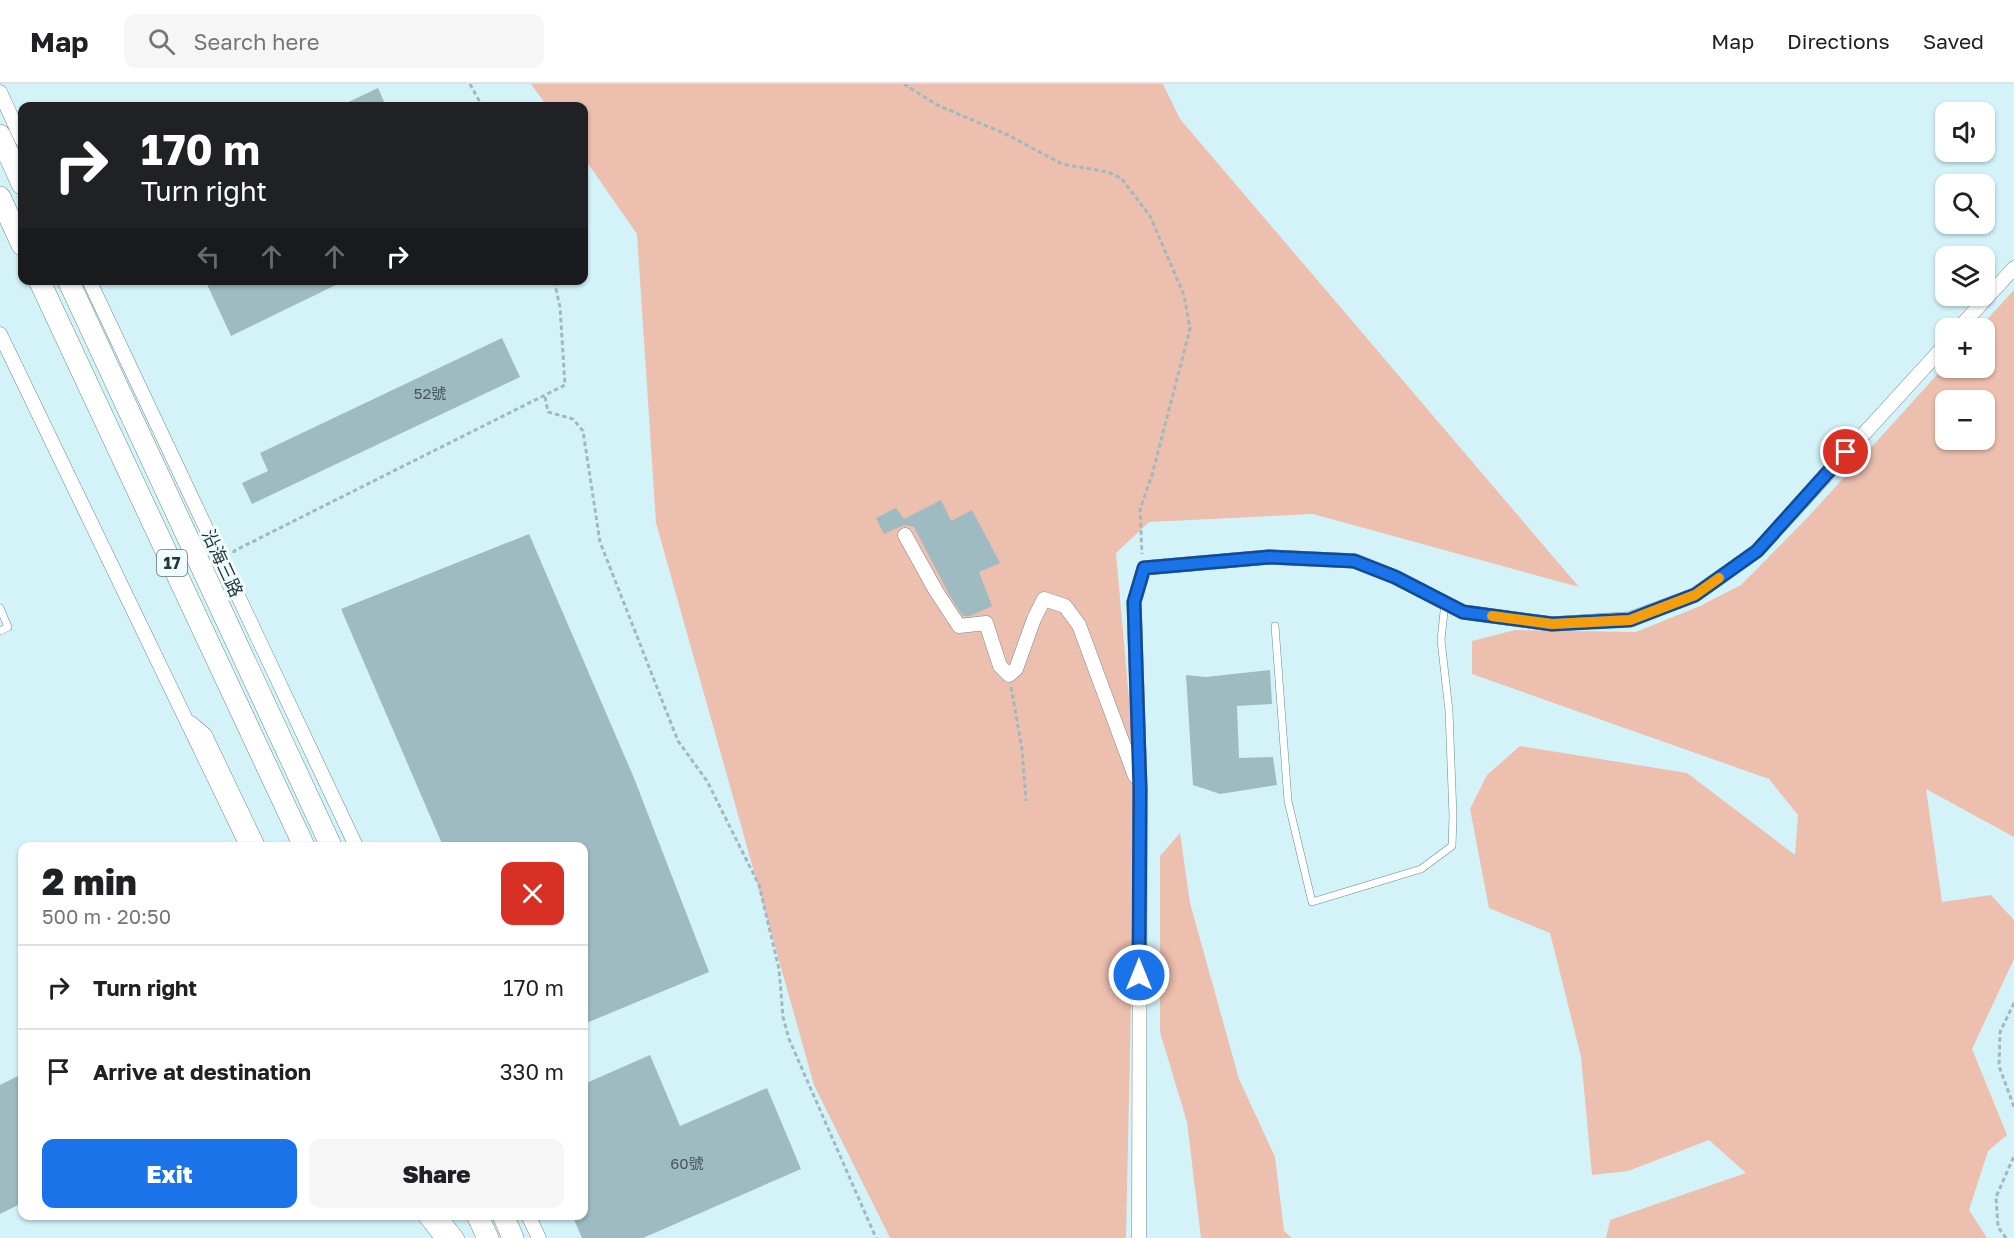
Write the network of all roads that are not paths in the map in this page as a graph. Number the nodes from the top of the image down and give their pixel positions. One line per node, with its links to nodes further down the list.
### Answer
1 (0, 92): 2 (street)
2 (11, 146): 3 (main road)
3 (18, 170)
4 (0, 197): 5 (main road)
5 (18, 236)
6 (2014, 268): 11 (street)
7 (41, 285): 12 (main road, 17)
8 (72, 285): 10 (main road, 沿海三路 / 17)
9 (90, 285): 10 (street, 沿海三路)
10 (93, 311): 12 (street); 15 (main road, 沿海三路 / 17)
11 (1968, 318)
12 (61, 326): 16 (main road, 17)
13 (0, 334): 24 (street)
14 (1935, 356): 20 (street)
15 (153, 439): 16 (street); 18 (main road, 沿海三路 / 17)
16 (121, 455): 19 (main road, 17)
17 (905, 536): 25 (street)
18 (219, 580): 19 (street); 29 (main road, 沿海三路 / 17); 30 (street, 沿海三路)
19 (187, 595): 28 (main road, 17)
20 (1445, 602): 22 (lane); 25 (street)
21 (0, 608): 23 (lane)
22 (1275, 626)
23 (0, 631)
24 (187, 720): 26 (street); 27 (street)
25 (1140, 789): 41 (street)
26 (245, 842)
27 (256, 842)
28 (302, 842)
29 (329, 842)
30 (354, 842)
31 (428, 1220): 36 (street)
32 (443, 1220): 37 (street)
33 (479, 1220): 38 (main road)
34 (505, 1220): 39 (main road)
35 (530, 1220): 40 (street)
36 (442, 1238)
37 (457, 1238)
38 (488, 1238)
39 (513, 1238)
40 (539, 1238)
41 (1138, 1238)

